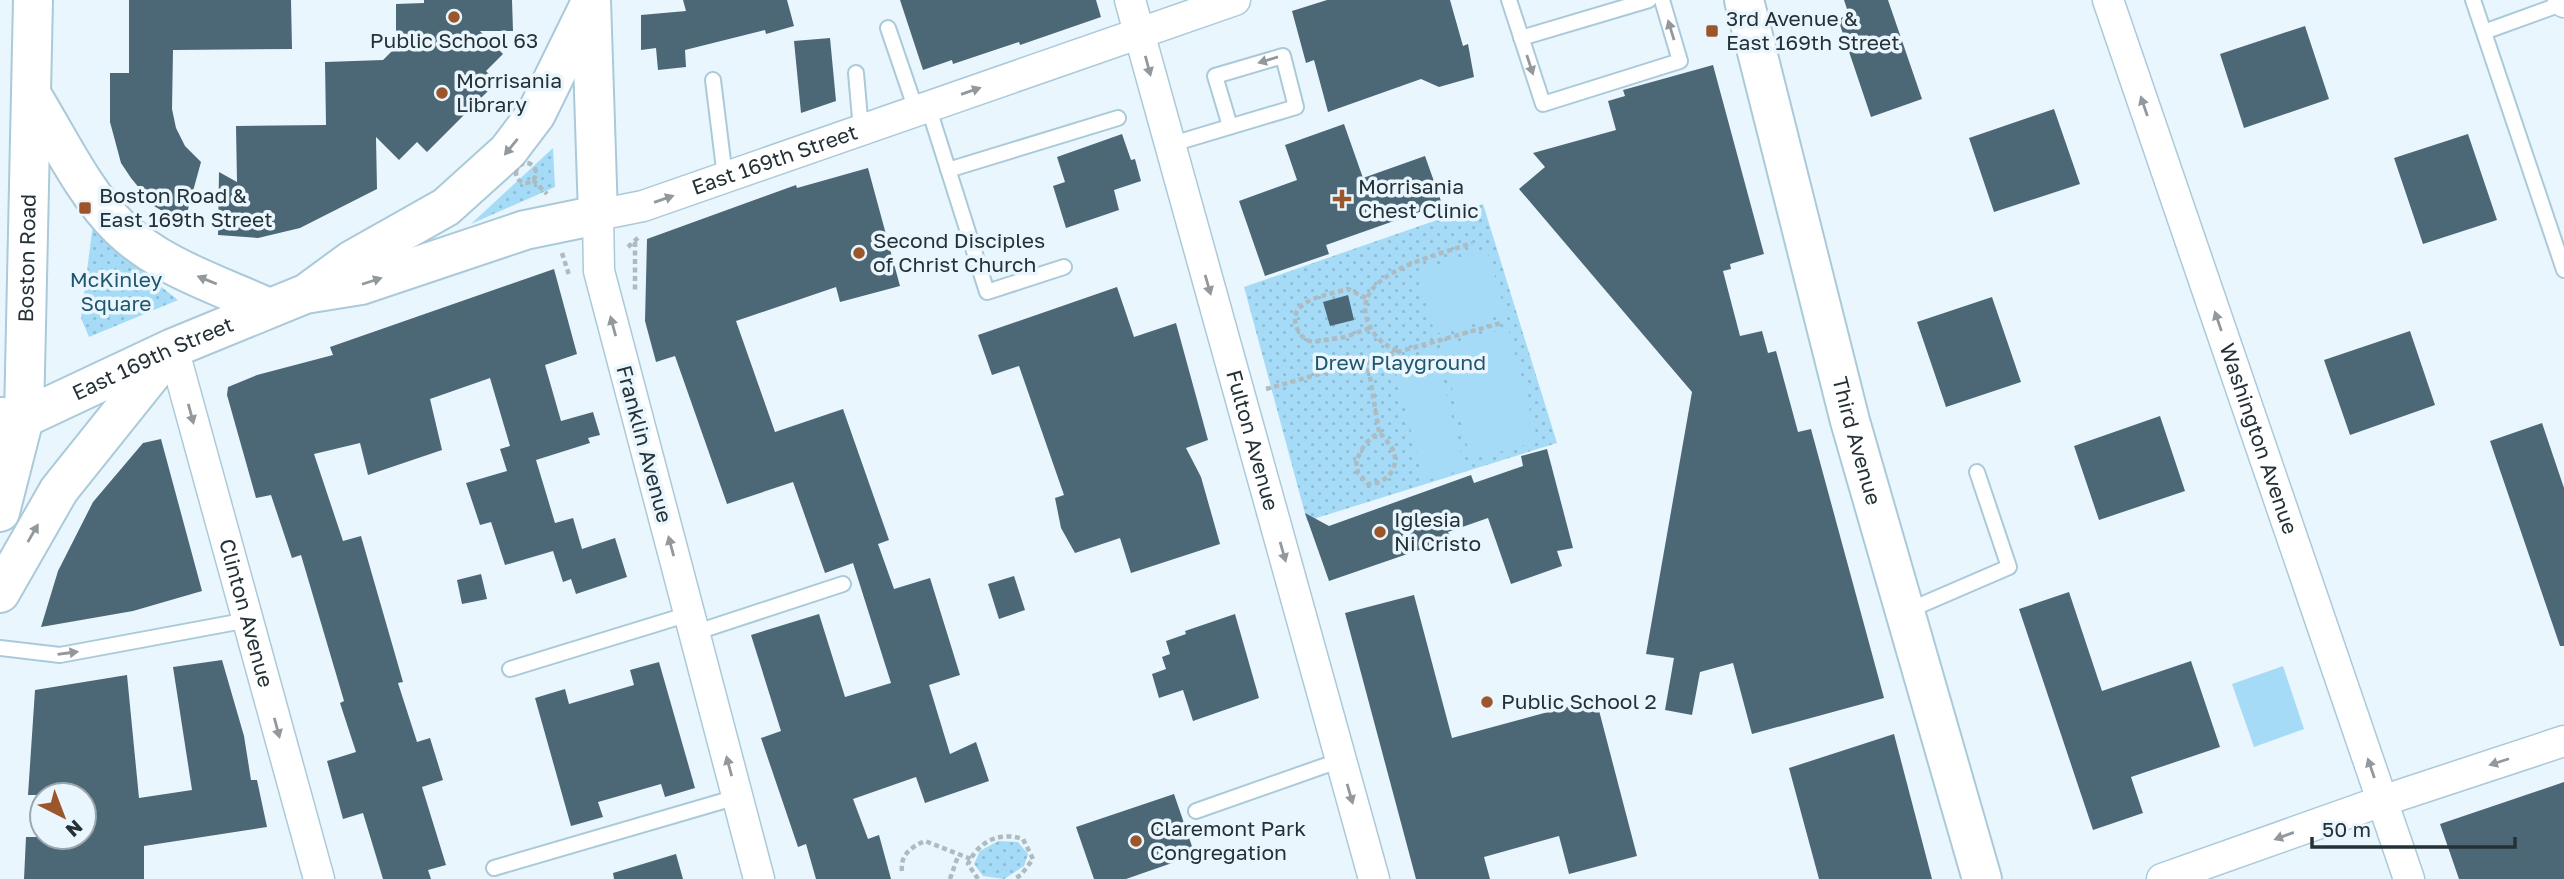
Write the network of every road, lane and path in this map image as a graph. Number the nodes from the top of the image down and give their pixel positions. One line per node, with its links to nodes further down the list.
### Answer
1 (33, 0): 18 (main road, Boston Road)
2 (1130, 0): 13 (street, Fulton Avenue)
3 (1235, 0): 13 (street, East 169th Street)
4 (1509, 0): 15 (lane)
5 (1650, 0): 15 (lane)
6 (1662, 0): 15 (lane, one-way to 6)
7 (1744, 0): 47 (main road, Third Avenue)
8 (2108, 0): 55 (street, Washington Avenue, one-way to 8)
9 (2473, 0): 14 (lane)
10 (591, 1): 28 (main road, Franklin Avenue); 32 (main road, East 169th Street, one-way to 32)
11 (2564, 2): 14 (lane)
12 (888, 28): 19 (lane)
13 (1139, 32): 19 (street, East 169th Street, one-way to 13); 23 (street, Fulton Avenue, one-way to 23)
14 (2484, 32): 31 (lane)
15 (1521, 38)
16 (856, 73): 22 (lane)
17 (713, 80): 25 (lane)
18 (31, 94): 34 (main road, one-way to 18); 41 (main road, Boston Road)
19 (922, 108): 22 (street, East 169th Street); 24 (lane)
20 (1118, 118): 24 (lane)
21 (1230, 126): 21 (lane, one-way to 21); 23 (lane)
22 (861, 130): 25 (street, East 169th Street)
23 (1169, 145): 53 (street, Fulton Avenue, one-way to 53)
24 (948, 170): 30 (lane)
25 (725, 177): 28 (street, East 169th Street, one-way to 25)
26 (533, 180): 27 (path)
27 (552, 199)
28 (598, 215): 32 (main road, East 169th Street, one-way to 28); 49 (street, Franklin Avenue, one-way to 28)
29 (1472, 243): 33 (path)
30 (1064, 267)
31 (2564, 270)
32 (305, 294): 34 (main road, East 169th Street)
33 (1366, 298): 36 (path); 36 (path)
34 (269, 308): 37 (main road, East 169th Street)
35 (1501, 323): 38 (path)
36 (1370, 327): 38 (path)
37 (173, 348): 41 (main road, East 169th Street); 46 (main road, one-way to 37); 48 (street, Clinton Avenue, one-way to 48)
38 (1398, 352): 39 (path)
39 (1367, 360): 40 (path); 42 (path)
40 (1265, 389)
41 (12, 418): 44 (main road, Boston Road)
42 (1379, 432): 42 (path)
43 (1977, 472): 47 (lane)
44 (0, 512)
45 (843, 584): 49 (lane)
46 (0, 593)
47 (1905, 611): 68 (main road, Third Avenue)
48 (248, 620): 50 (lane, one-way to 48); 62 (street, Clinton Avenue, one-way to 62)
49 (692, 624): 51 (lane); 54 (street, Franklin Avenue, one-way to 49)
50 (0, 648)
51 (510, 669)
52 (2564, 741): 55 (street, one-way to 55)
53 (1341, 760): 56 (lane); 67 (street, Fulton Avenue, one-way to 67)
54 (737, 797): 59 (lane); 63 (street, Franklin Avenue)
55 (2382, 801): 61 (street, one-way to 61); 70 (street, Washington Avenue)
56 (1196, 811)
57 (958, 856): 58 (path); 60 (path); 64 (path)
58 (971, 859): 65 (path); 66 (path)
59 (494, 868)
60 (902, 871)
61 (2201, 873): 69 (street)
62 (319, 879)
63 (759, 879)
64 (950, 879)
65 (978, 879)
66 (1014, 879)
67 (1374, 879)
68 (1982, 879)
69 (2162, 879)
70 (2409, 879)

